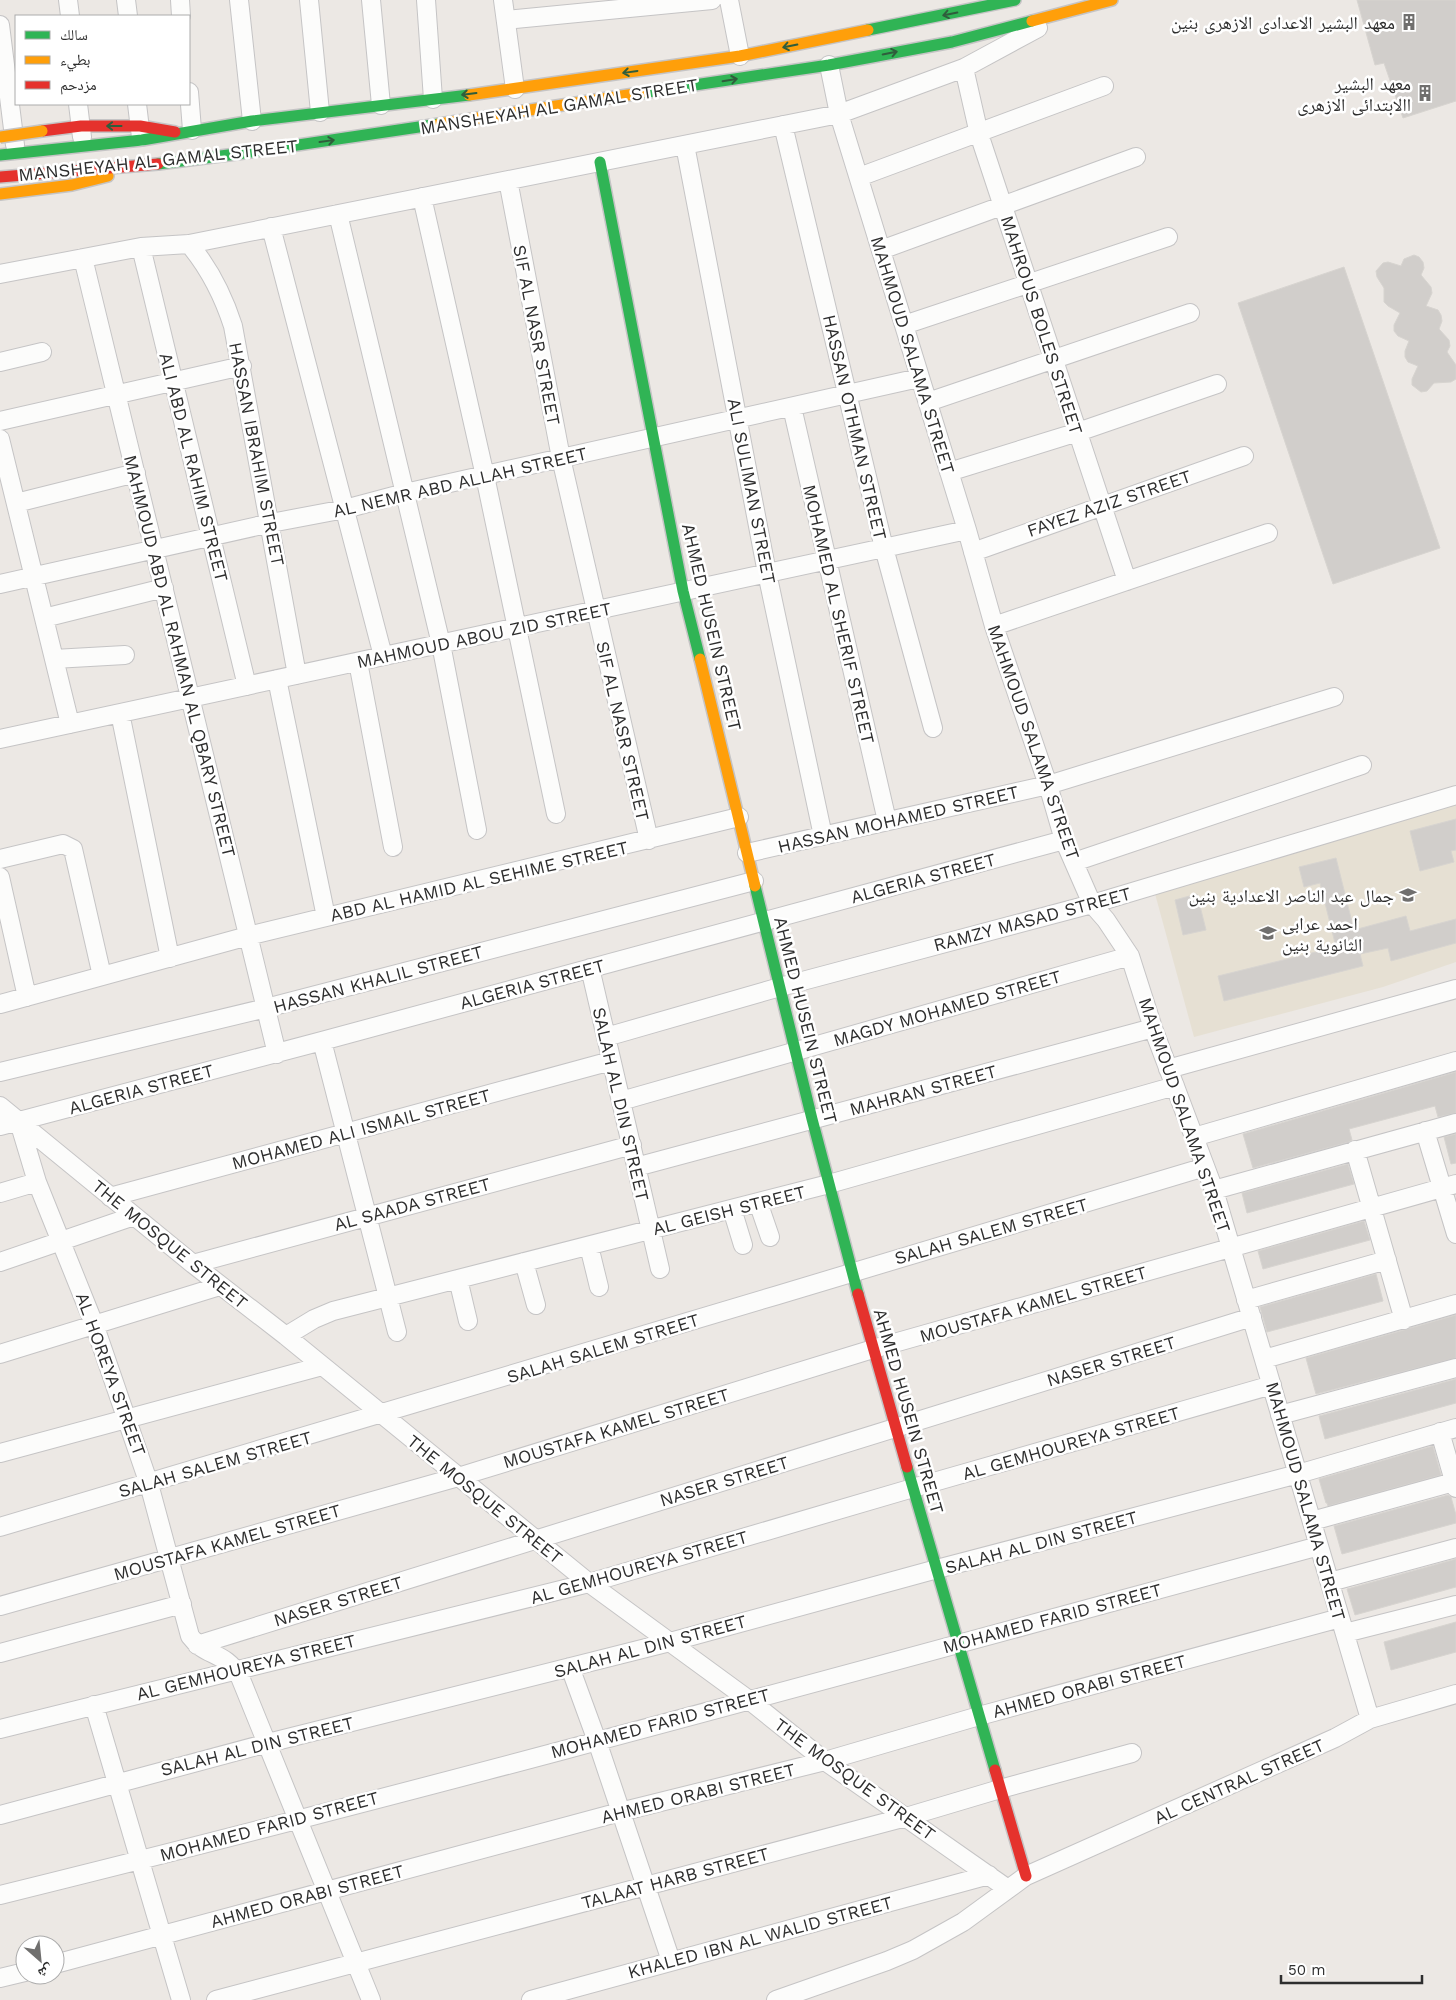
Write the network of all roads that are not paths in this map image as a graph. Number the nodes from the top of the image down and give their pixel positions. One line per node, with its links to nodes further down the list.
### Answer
1 (68, 0): 15 (street)
2 (126, 0): 16 (street)
3 (180, 0): 17 (street)
4 (239, 0): 32 (street)
5 (309, 0): 30 (street)
6 (371, 0): 29 (street)
7 (426, 0): 25 (street)
8 (503, 0): 18 (street)
9 (712, 0): 18 (street)
10 (729, 0): 20 (street)
11 (1015, 0): 13 (main road, MANSHEYAH AL GAMAL STREET)
12 (1112, 0): 14 (main road, MANSHEYAH AL GAMAL STREET)
13 (980, 4): 20 (main road, MANSHEYAH AL GAMAL STREET, one-way to 20)
14 (1075, 9): 21 (main road, MANSHEYAH AL GAMAL STREET, one-way to 14); 22 (street)
15 (70, 15)
16 (128, 15)
17 (182, 15)
18 (506, 20): 24 (street)
19 (0, 25): 41 (street)
20 (740, 56): 24 (main road, MANSHEYAH AL GAMAL STREET, one-way to 24)
21 (830, 65): 31 (street, MAHMOUD SALAMA STREET); 44 (main road, MANSHEYAH AL GAMAL STREET, one-way to 21)
22 (964, 68): 31 (street); 37 (street, MAHROUS BOLES STREET)
23 (1104, 86): 37 (street)
24 (515, 88): 25 (main road, MANSHEYAH AL GAMAL STREET, one-way to 25)
25 (433, 98): 29 (main road, MANSHEYAH AL GAMAL STREET)
26 (78, 105): 34 (street)
27 (137, 105): 36 (street)
28 (188, 105): 35 (street)
29 (381, 105): 30 (main road, MANSHEYAH AL GAMAL STREET)
30 (320, 112): 32 (main road, MANSHEYAH AL GAMAL STREET)
31 (839, 114): 33 (street); 46 (street, MAHMOUD SALAMA STREET)
32 (252, 121): 35 (main road, MANSHEYAH AL GAMAL STREET)
33 (783, 125): 39 (street); 70 (street, HASSAN OTHMAN STREET)
34 (81, 126): 36 (main road, one-way to 34); 38 (main road, bridge); 40 (street)
35 (186, 132): 36 (main road, MANSHEYAH AL GAMAL STREET)
36 (140, 133): 40 (main road, MANSHEYAH AL GAMAL STREET)
37 (979, 134): 46 (street); 50 (street, MAHROUS BOLES STREET)
38 (0, 137)
39 (685, 145): 43 (street); 73 (street, ALI SULIMAN STREET)
40 (83, 147): 41 (main road, MANSHEYAH AL GAMAL STREET)
41 (8, 154)
42 (1136, 158): 50 (street)
43 (600, 162): 47 (street); 76 (main road, AHMED HUSEIN STREET)
44 (155, 164): 45 (main road, MANSHEYAH AL GAMAL STREET); 48 (main road)
45 (0, 176)
46 (859, 177): 56 (street, MAHMOUD SALAMA STREET)
47 (508, 180): 49 (street); 79 (street, SIF AL NASR STREET)
48 (0, 194)
49 (422, 197): 51 (street); 82 (street)
50 (1003, 207): 56 (street); 59 (street, MAHROUS BOLES STREET)
51 (338, 214): 52 (street); 83 (street)
52 (271, 227): 54 (street); 86 (street)
53 (1168, 237): 59 (street)
54 (189, 244): 55 (street); 65 (street, HASSAN IBRAHIM STREET)
55 (142, 247): 57 (street); 67 (street, ALI ABD AL RAHIM STREET)
56 (881, 250): 61 (street, MAHMOUD SALAMA STREET)
57 (83, 258): 58 (street); 69 (street, MAHMOUD ABD AL RAHMAN AL QBARY STREET)
58 (0, 274)
59 (1029, 284): 61 (street); 63 (street, MAHROUS BOLES STREET)
60 (1190, 314): 63 (street)
61 (904, 325): 66 (street, MAHMOUD SALAMA STREET)
62 (42, 352): 64 (street)
63 (1054, 360): 71 (street); 75 (street, MAHROUS BOLES STREET)
64 (0, 362)
65 (242, 366): 67 (street); 87 (street, HASSAN IBRAHIM STREET)
66 (919, 378): 70 (street, AL NEMR ABD ALLAH STREET); 71 (street, MAHMOUD SALAMA STREET)
67 (173, 382): 69 (street); 90 (street, ALI ABD AL RAHIM STREET)
68 (1217, 384): 75 (street)
69 (116, 394): 74 (street); 81 (street, MAHMOUD ABD AL RAHMAN AL QBARY STREET)
70 (848, 394): 72 (street, AL NEMR ABD ALLAH STREET); 91 (street, HASSAN OTHMAN STREET)
71 (928, 402): 80 (street, MAHMOUD SALAMA STREET)
72 (792, 407): 73 (street, AL NEMR ABD ALLAH STREET); 94 (street, MOHAMED AL SHERIF STREET)
73 (738, 418): 76 (street, AL NEMR ABD ALLAH STREET); 95 (street, ALI SULIMAN STREET)
74 (0, 421)
75 (1078, 432): 80 (street); 85 (street, MAHROUS BOLES STREET)
76 (653, 438): 79 (street, AL NEMR ABD ALLAH STREET); 100 (main road, AHMED HUSEIN STREET)
77 (0, 439): 84 (street)
78 (1244, 456): 85 (street, FAYEZ AZIZ STREET)
79 (561, 458): 82 (street, AL NEMR ABD ALLAH STREET); 101 (street, SIF AL NASR STREET)
80 (949, 472): 88 (street, MAHMOUD SALAMA STREET)
81 (136, 473): 84 (street); 92 (street, MAHMOUD ABD AL RAHMAN AL QBARY STREET)
82 (485, 476): 83 (street, AL NEMR ABD ALLAH STREET); 104 (street)
83 (405, 493): 86 (street, AL NEMR ABD ALLAH STREET); 105 (street)
84 (16, 502): 96 (street)
85 (1102, 505): 93 (street, FAYEZ AZIZ STREET); 97 (street, MAHROUS BOLES STREET)
86 (345, 509): 87 (street, AL NEMR ABD ALLAH STREET); 107 (street)
87 (271, 523): 90 (street, AL NEMR ABD ALLAH STREET); 110 (street, HASSAN IBRAHIM STREET)
88 (967, 530): 91 (street, MAHMOUD ABOU ZID STREET); 93 (street, MAHMOUD SALAMA STREET)
89 (1268, 533): 97 (street)
90 (211, 538): 92 (street, AL NEMR ABD ALLAH STREET); 112 (street, ALI ABD AL RAHIM STREET)
91 (884, 548): 94 (street, MAHMOUD ABOU ZID STREET); 117 (street, HASSAN OTHMAN STREET)
92 (154, 550): 96 (street, AL NEMR ABD ALLAH STREET); 99 (street, MAHMOUD ABD AL RAHMAN AL QBARY STREET)
93 (973, 552): 103 (street, MAHMOUD SALAMA STREET)
94 (827, 560): 95 (street, MAHMOUD ABOU ZID STREET); 124 (street, MOHAMED AL SHERIF STREET)
95 (767, 573): 100 (street, MAHMOUD ABOU ZID STREET); 126 (street, ALI SULIMAN STREET)
96 (34, 577): 98 (street, AL NEMR ABD ALLAH STREET); 102 (street)
97 (1127, 581): 103 (street)
98 (0, 584)
99 (164, 588): 102 (street); 114 (street, MAHMOUD ABD AL RAHMAN AL QBARY STREET)
100 (683, 592): 101 (street, MAHMOUD ABOU ZID STREET); 123 (main road, AHMED HUSEIN STREET)
101 (595, 610): 104 (street, MAHMOUD ABOU ZID STREET); 127 (street, SIF AL NASR STREET)
102 (44, 618): 108 (street)
103 (994, 626): 120 (street, MAHMOUD SALAMA STREET)
104 (517, 627): 105 (street, MAHMOUD ABOU ZID STREET); 122 (street)
105 (441, 644): 107 (street, MAHMOUD ABOU ZID STREET); 125 (street)
106 (124, 655): 108 (street)
107 (383, 656): 109 (street, MAHMOUD ABOU ZID STREET)
108 (54, 659): 116 (street)
109 (358, 662): 110 (street, MAHMOUD ABOU ZID STREET); 129 (street)
110 (297, 675): 111 (street, MAHMOUD ABOU ZID STREET)
111 (277, 679): 112 (street, MAHMOUD ABOU ZID STREET); 136 (street)
112 (246, 686): 114 (street, MAHMOUD ABOU ZID STREET)
113 (1334, 697): 120 (street, HASSAN MOHAMED STREET)
114 (190, 698): 115 (street, MAHMOUD ABOU ZID STREET); 138 (street, MAHMOUD ABD AL RAHMAN AL QBARY STREET)
115 (120, 713): 116 (street, MAHMOUD ABOU ZID STREET); 140 (street)
116 (70, 724): 118 (street, MAHMOUD ABOU ZID STREET)
117 (933, 728)
118 (0, 739)
119 (1362, 765): 132 (street)
120 (1048, 786): 124 (street, HASSAN MOHAMED STREET); 128 (street, MAHMOUD SALAMA STREET)
121 (1456, 795): 135 (street, RAMZY MASAD STREET)
122 (556, 814)
123 (738, 817): 127 (street, ABD AL HAMID AL SEHIME STREET); 130 (main road, AHMED HUSEIN STREET)
124 (887, 822): 126 (street, HASSAN MOHAMED STREET)
125 (477, 830)
126 (823, 836): 130 (street, HASSAN MOHAMED STREET)
127 (649, 840): 136 (street, ABD AL HAMID AL SEHIME STREET)
128 (1064, 840): 132 (street, MAHMOUD SALAMA STREET); 137 (street, ALGERIA STREET)
129 (394, 847)
130 (747, 853): 134 (main road, AHMED HUSEIN STREET)
131 (0, 859): 142 (street)
132 (1074, 862): 135 (street, MAHMOUD SALAMA STREET)
133 (0, 877): 145 (street)
134 (754, 881): 137 (main road, AHMED HUSEIN STREET); 147 (street, HASSAN KHALIL STREET)
135 (1092, 904): 139 (street, MAHMOUD SALAMA STREET); 143 (street, RAMZY MASAD STREET)
136 (326, 917): 138 (street, ABD AL HAMID AL SEHIME STREET)
137 (764, 921): 141 (street, ALGERIA STREET); 143 (main road, AHMED HUSEIN STREET)
138 (248, 936): 140 (street, ABD AL HAMID AL SEHIME STREET); 147 (street, MAHMOUD ABD AL RAHMAN AL QBARY STREET)
139 (1130, 956): 148 (street, MAHMOUD SALAMA STREET); 151 (street, MAGDY MOHAMED STREET)
140 (170, 958): 142 (street, ABD AL HAMID AL SEHIME STREET)
141 (590, 968): 149 (street, SALAH AL DIN STREET); 150 (street, ALGERIA STREET)
142 (102, 976): 145 (street, ABD AL HAMID AL SEHIME STREET)
143 (780, 987): 149 (street, RAMZY MASAD STREET); 151 (main road, AHMED HUSEIN STREET)
144 (1456, 989): 155 (street)
145 (26, 997): 146 (street, ABD AL HAMID AL SEHIME STREET)
146 (0, 1004)
147 (266, 1008): 152 (street, MAHMOUD ABD AL RAHMAN AL QBARY STREET); 156 (street, HASSAN KHALIL STREET)
148 (1153, 1028): 155 (street, MAHMOUD SALAMA STREET); 160 (street, MAHRAN STREET)
149 (606, 1037): 153 (street, SALAH AL DIN STREET)
150 (322, 1041): 152 (street, ALGERIA STREET); 165 (street)
151 (796, 1051): 158 (street, MAGDY MOHAMED STREET); 160 (main road, AHMED HUSEIN STREET)
152 (277, 1054): 161 (street, ALGERIA STREET)
153 (611, 1061): 158 (street, SALAH AL DIN STREET); 165 (street, MOHAMED ALI ISMAIL STREET)
154 (1456, 1061): 166 (street)
155 (1168, 1069): 157 (street, MAHMOUD SALAMA STREET)
156 (0, 1072)
157 (1175, 1086): 166 (street, MAHMOUD SALAMA STREET); 172 (street, AL GEISH STREET)
158 (620, 1100): 167 (street, SALAH AL DIN STREET)
159 (0, 1106): 161 (street, THE MOSQUE STREET)
160 (812, 1119): 169 (street, MAHRAN STREET); 172 (main road, AHMED HUSEIN STREET)
161 (19, 1122): 163 (street, ALGERIA STREET); 171 (street, AL HOREYA STREET); 176 (street, THE MOSQUE STREET)
162 (1456, 1123): 164 (street)
163 (0, 1126)
164 (1425, 1131): 168 (street); 173 (street)
165 (346, 1133): 176 (street, MOHAMED ALI ISMAIL STREET); 181 (street)
166 (1194, 1137): 170 (street, MAHMOUD SALAMA STREET)
167 (632, 1145): 169 (street, SALAH AL DIN STREET); 181 (street, AL SAADA STREET)
168 (1356, 1150): 174 (street); 178 (street)
169 (636, 1167): 182 (street, SALAH AL DIN STREET)
170 (1205, 1167): 174 (street, MAHMOUD SALAMA STREET); 194 (street, SALAH SALEM STREET)
171 (37, 1182): 175 (street); 185 (street, AL HOREYA STREET)
172 (830, 1184): 177 (street, AL GEISH STREET); 194 (main road, AHMED HUSEIN STREET)
173 (1449, 1186): 178 (street, MOUSTAFA KAMEL STREET); 183 (street)
174 (1214, 1190): 188 (street, MAHMOUD SALAMA STREET)
175 (0, 1193)
176 (110, 1197): 180 (street, THE MOSQUE STREET)
177 (758, 1202): 179 (street, AL GEISH STREET); 184 (street)
178 (1372, 1207): 188 (street, MOUSTAFA KAMEL STREET); 189 (street)
179 (732, 1209): 182 (street, AL GEISH STREET); 186 (street)
180 (134, 1216): 185 (street); 192 (street, THE MOSQUE STREET)
181 (367, 1217): 192 (street, AL SAADA STREET); 198 (street)
182 (650, 1230): 187 (street, AL GEISH STREET); 193 (street, SALAH AL DIN STREET)
183 (1456, 1234)
184 (770, 1237)
185 (61, 1241): 190 (street); 205 (street, AL HOREYA STREET)
186 (743, 1245)
187 (588, 1246): 191 (street, AL GEISH STREET); 197 (street)
188 (1231, 1248): 199 (street, MAHMOUD SALAMA STREET); 208 (street, MOUSTAFA KAMEL STREET)
189 (1387, 1260): 199 (street); 203 (street)
190 (0, 1262)
191 (524, 1262): 195 (street, AL GEISH STREET); 200 (street)
192 (193, 1264): 196 (street, THE MOSQUE STREET)
193 (660, 1269)
194 (852, 1272): 208 (main road, AHMED HUSEIN STREET); 214 (street, SALAH SALEM STREET)
195 (458, 1279): 198 (street, AL GEISH STREET); 204 (street)
196 (220, 1286): 205 (street); 207 (street, THE MOSQUE STREET)
197 (599, 1287)
198 (388, 1297): 206 (street); 207 (street, AL GEISH STREET)
199 (1246, 1300): 202 (street, MAHMOUD SALAMA STREET)
200 (536, 1304)
201 (1456, 1304): 203 (street)
202 (1252, 1317): 210 (street, MAHMOUD SALAMA STREET); 217 (street, NASER STREET)
203 (1404, 1320): 210 (street)
204 (468, 1321)
205 (94, 1324): 209 (street); 216 (street, AL HOREYA STREET)
206 (397, 1332)
207 (286, 1336): 211 (street, THE MOSQUE STREET)
208 (873, 1349): 217 (main road, AHMED HUSEIN STREET); 221 (street, MOUSTAFA KAMEL STREET)
209 (0, 1354)
210 (1264, 1359): 213 (street, MAHMOUD SALAMA STREET)
211 (322, 1366): 214 (street, THE MOSQUE STREET); 216 (street)
212 (1456, 1368): 215 (street)
213 (1272, 1385): 215 (street, MAHMOUD SALAMA STREET); 224 (street, AL GEMHOUREYA STREET)
214 (382, 1415): 221 (street, THE MOSQUE STREET); 222 (street, SALAH SALEM STREET)
215 (1280, 1415): 220 (street, MAHMOUD SALAMA STREET)
216 (127, 1419): 219 (street); 222 (street, AL HOREYA STREET)
217 (895, 1427): 224 (main road, AHMED HUSEIN STREET); 227 (street, NASER STREET)
218 (1448, 1430): 220 (street, SALAH AL DIN STREET); 223 (street)
219 (0, 1453)
220 (1298, 1474): 225 (street, MAHMOUD SALAMA STREET); 231 (street, SALAH AL DIN STREET)
221 (458, 1477): 227 (street, THE MOSQUE STREET); 230 (street, MOUSTAFA KAMEL STREET)
222 (149, 1484): 226 (street, SALAH SALEM STREET); 230 (street, AL HOREYA STREET)
223 (1455, 1485): 225 (street)
224 (913, 1488): 231 (main road, AHMED HUSEIN STREET); 233 (street, AL GEMHOUREYA STREET)
225 (1312, 1521): 228 (street, MAHMOUD SALAMA STREET)
226 (0, 1527)
227 (535, 1540): 233 (street, THE MOSQUE STREET); 240 (street, NASER STREET)
228 (1319, 1546): 232 (street, MAHMOUD SALAMA STREET); 239 (street, MOHAMED FARID STREET)
229 (1456, 1548): 232 (street)
230 (170, 1558): 234 (street, AL HOREYA STREET); 236 (street, MOUSTAFA KAMEL STREET)
231 (936, 1569): 238 (street, SALAH AL DIN STREET); 239 (main road, AHMED HUSEIN STREET)
232 (1330, 1582): 237 (street, MAHMOUD SALAMA STREET)
233 (589, 1583): 238 (street, THE MOSQUE STREET); 243 (street, AL GEMHOUREYA STREET)
234 (182, 1604): 240 (street, AL HOREYA STREET); 241 (street)
235 (1456, 1605): 237 (street, AHMED ORABI STREET)
236 (0, 1606)
237 (1343, 1626): 247 (street, AHMED ORABI STREET); 248 (street, MAHMOUD SALAMA STREET)
238 (670, 1642): 242 (street, SALAH AL DIN STREET); 245 (street, THE MOSQUE STREET)
239 (958, 1644): 245 (street, MOHAMED FARID STREET); 247 (main road, AHMED HUSEIN STREET)
240 (197, 1645): 243 (street)
241 (0, 1652)
242 (570, 1667): 250 (street); 251 (street, SALAH AL DIN STREET)
243 (236, 1670): 246 (street, AL GEMHOUREYA STREET); 251 (street)
244 (1456, 1694): 248 (street, AL CENTRAL STREET)
245 (749, 1700): 250 (street, MOHAMED FARID STREET); 253 (street, THE MOSQUE STREET)
246 (94, 1704): 249 (street, AL GEMHOUREYA STREET); 254 (street)
247 (979, 1716): 253 (street, AHMED ORABI STREET); 255 (main road, AHMED HUSEIN STREET)
248 (1370, 1719): 262 (street, AL CENTRAL STREET)
249 (0, 1729)
250 (597, 1741): 256 (street); 258 (street, MOHAMED FARID STREET)
251 (268, 1743): 254 (street, SALAH AL DIN STREET); 258 (street)
252 (1132, 1753): 255 (street, TALAAT HARB STREET)
253 (825, 1761): 256 (street, AHMED ORABI STREET); 259 (street, THE MOSQUE STREET)
254 (117, 1783): 257 (street, SALAH AL DIN STREET); 260 (street)
255 (1000, 1789): 259 (street, TALAAT HARB STREET); 262 (main road, AHMED HUSEIN STREET)
256 (620, 1812): 263 (street); 265 (street, AHMED ORABI STREET)
257 (0, 1815)
258 (298, 1818): 260 (street, MOHAMED FARID STREET); 265 (street)
259 (906, 1818): 261 (street, THE MOSQUE STREET); 263 (street, TALAAT HARB STREET)
260 (140, 1860): 266 (street, MOHAMED FARID STREET); 267 (street)
261 (989, 1875): 264 (street, THE MOSQUE STREET); 269 (street, KHALED IBN AL WALID STREET)
262 (1026, 1876): 264 (street, AL CENTRAL STREET)
263 (645, 1885): 269 (street); 270 (street, TALAAT HARB STREET)
264 (1008, 1889): 273 (street, AL CENTRAL STREET)
265 (327, 1890): 267 (street, AHMED ORABI STREET); 270 (street)
266 (0, 1895)
267 (162, 1935): 268 (street, AHMED ORABI STREET); 274 (street)
268 (65, 1961)
269 (671, 1961): 277 (street, KHALED IBN AL WALID STREET)
270 (356, 1962): 275 (street, TALAAT HARB STREET); 276 (street)
271 (15, 1974): 272 (street)
272 (0, 1978)
273 (797, 1997): 278 (street, AL CENTRAL STREET)
274 (181, 2000)
275 (216, 2000)
276 (371, 2000)
277 (531, 2000)
278 (776, 2000)

